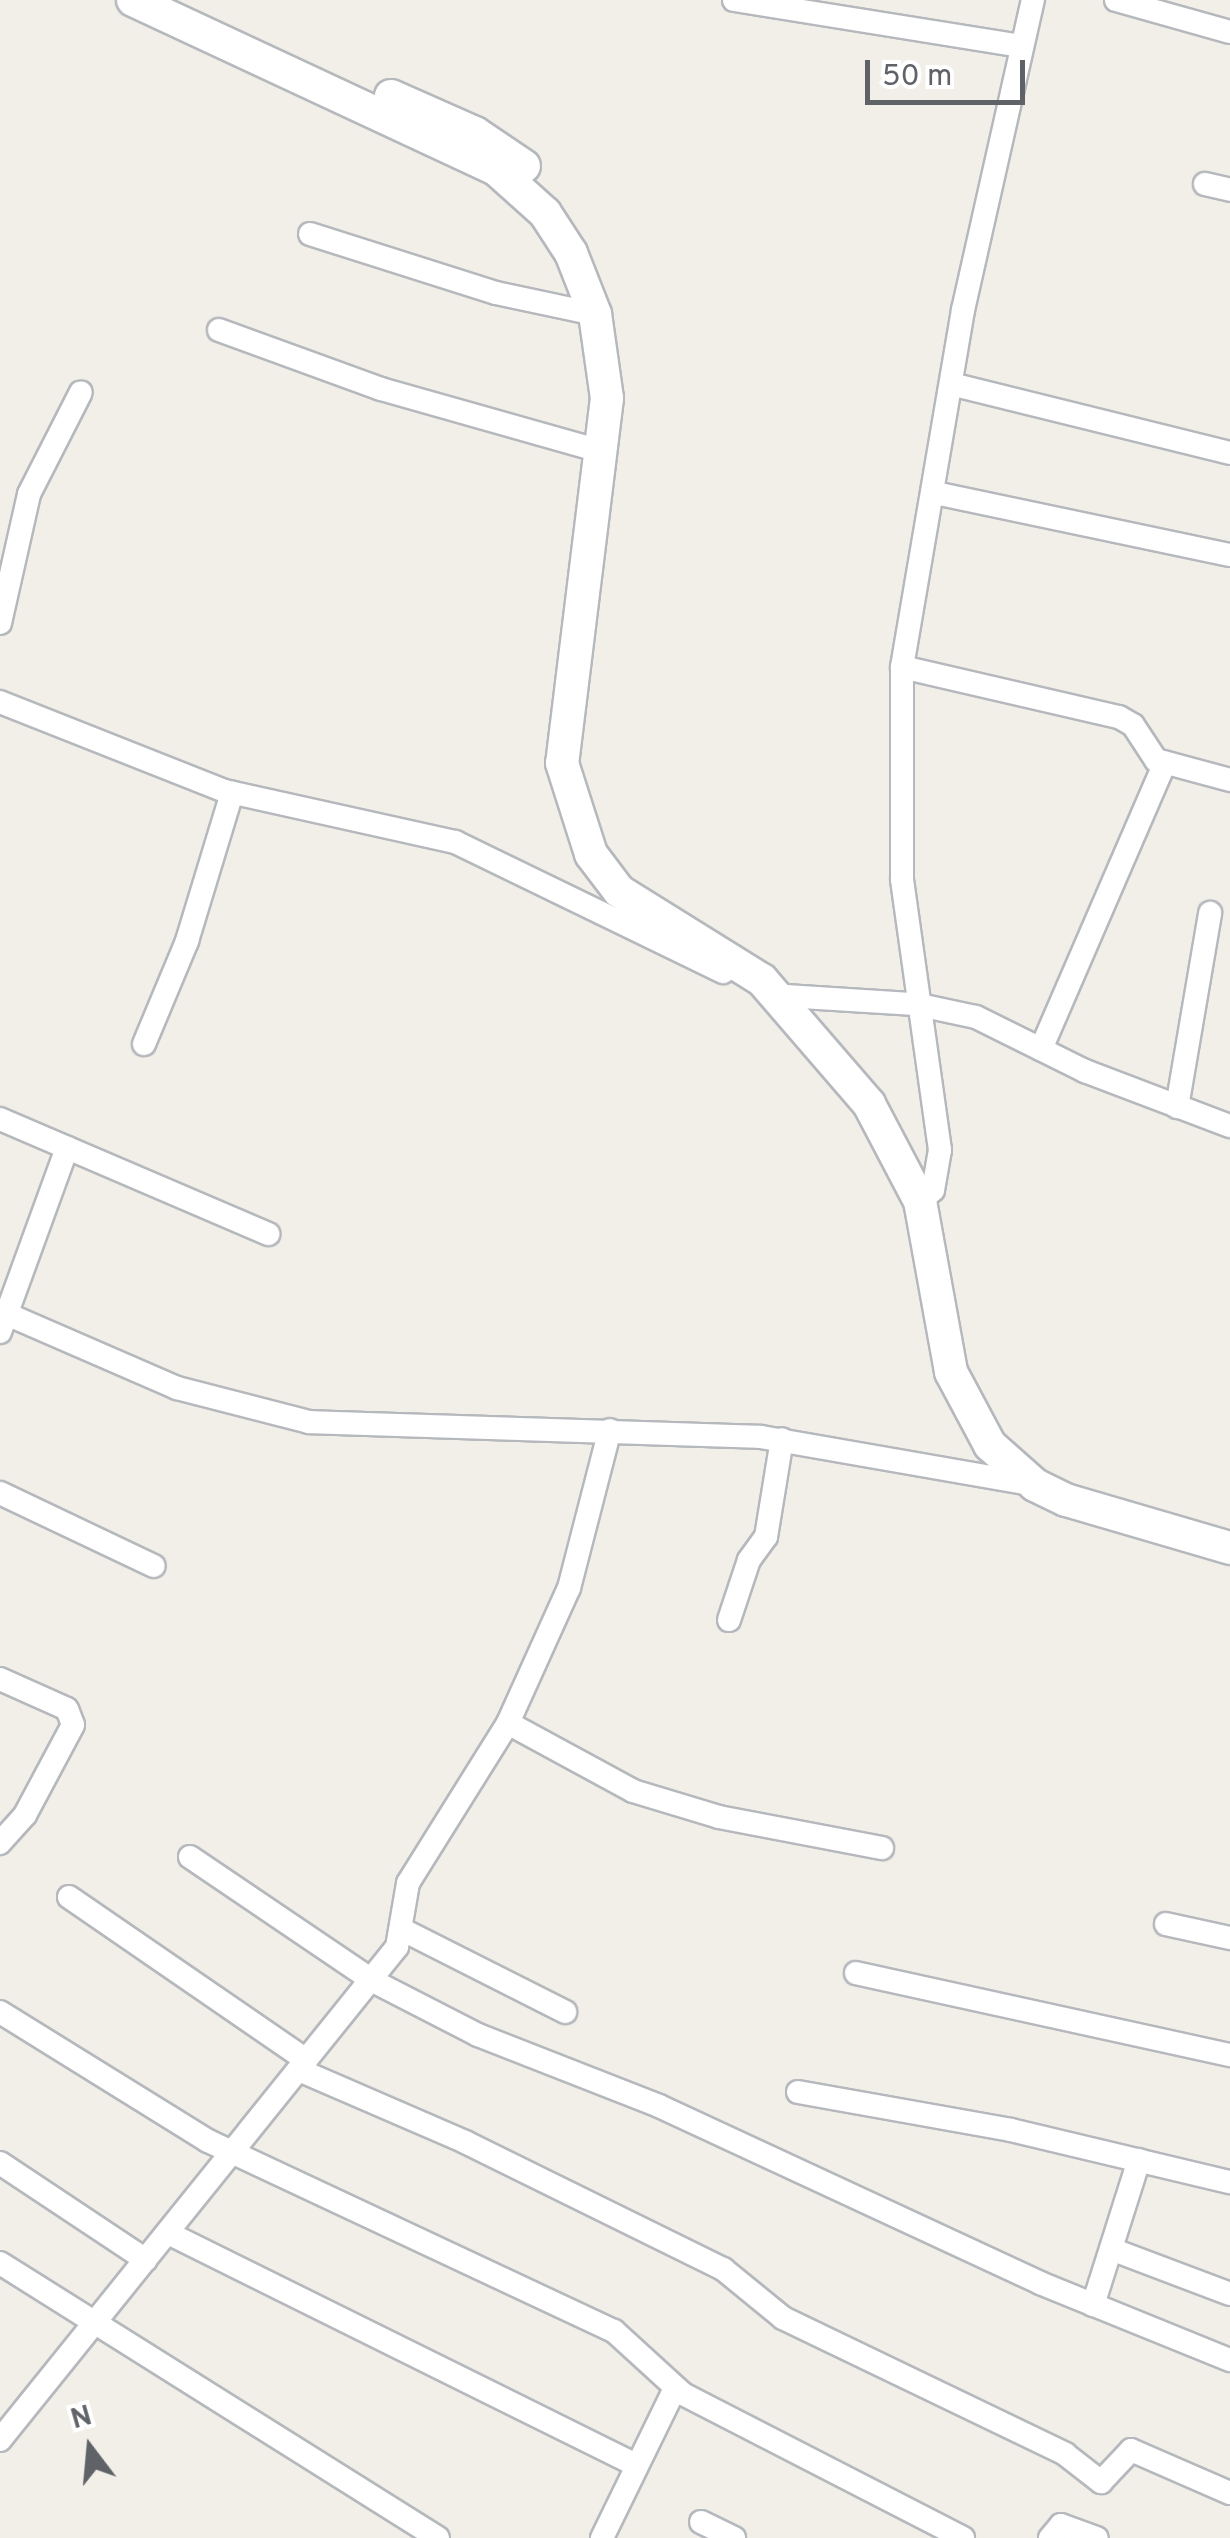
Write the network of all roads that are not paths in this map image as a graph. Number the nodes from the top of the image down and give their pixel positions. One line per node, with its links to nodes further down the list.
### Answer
1 (133, 0): 11 (main road)
2 (172, 0): 26 (main road)
3 (734, 0): 7 (street)
4 (1033, 0): 7 (street)
5 (1116, 0): 6 (street)
6 (1230, 32)
7 (1020, 46): 13 (street)
8 (1206, 184): 9 (street)
9 (1230, 190)
10 (310, 234): 11 (street)
11 (595, 314): 15 (main road)
12 (218, 330): 15 (street)
13 (951, 384): 16 (street); 17 (street)
14 (81, 392): 19 (street)
15 (604, 452): 26 (main road)
16 (1230, 453)
17 (935, 493): 18 (street); 20 (street)
18 (1230, 555)
19 (0, 623)
20 (902, 667): 22 (street); 27 (street)
21 (0, 702): 24 (street)
22 (1165, 763): 23 (street); 29 (street)
23 (1230, 780)
24 (232, 792): 26 (street); 28 (street)
25 (1210, 912): 30 (street)
26 (790, 998): 27 (street); 34 (main road)
27 (915, 1004): 29 (street); 34 (street)
28 (144, 1044)
29 (1042, 1050): 30 (street)
30 (1177, 1107): 32 (street)
31 (0, 1119): 33 (street)
32 (1230, 1126)
33 (66, 1148): 35 (street); 36 (street)
34 (926, 1196): 39 (main road); 41 (main road)
35 (268, 1234)
36 (2, 1319): 37 (street)
37 (610, 1430): 38 (street); 46 (street)
38 (782, 1439): 39 (street); 44 (street)
39 (1035, 1485): 42 (main road)
40 (0, 1493): 43 (street)
41 (1230, 1530)
42 (1230, 1548)
43 (154, 1566)
44 (729, 1620)
45 (0, 1678): 47 (street)
46 (508, 1723): 48 (street); 52 (street)
47 (0, 1843)
48 (882, 1848)
49 (190, 1857): 55 (street)
50 (69, 1898): 59 (street)
51 (1166, 1924): 53 (street)
52 (400, 1929): 55 (street); 57 (street)
53 (1230, 1938)
54 (856, 1973): 58 (street)
55 (373, 1981): 59 (street); 70 (street)
56 (0, 2012): 61 (street)
57 (565, 2012)
58 (1230, 2056)
59 (303, 2065): 61 (street); 76 (street)
60 (798, 2092): 62 (street)
61 (234, 2154): 65 (street); 73 (street)
62 (1139, 2160): 64 (street); 66 (street)
63 (0, 2163): 67 (street)
64 (1230, 2182)
65 (170, 2234): 67 (street); 75 (street)
66 (1111, 2249): 69 (street); 70 (street)
67 (146, 2260): 71 (street)
68 (0, 2263): 71 (street)
69 (1230, 2294)
70 (1092, 2305): 72 (street)
71 (96, 2323): 74 (street); 78 (street)
72 (1230, 2360)
73 (675, 2388): 75 (street); 81 (street)
74 (0, 2440)
75 (636, 2465): 79 (street)
76 (1230, 2493)
77 (701, 2522): 80 (street)
78 (438, 2538)
79 (602, 2538)
80 (734, 2538)
81 (963, 2538)
82 (1050, 2538): 83 (street)
83 (1097, 2538)

